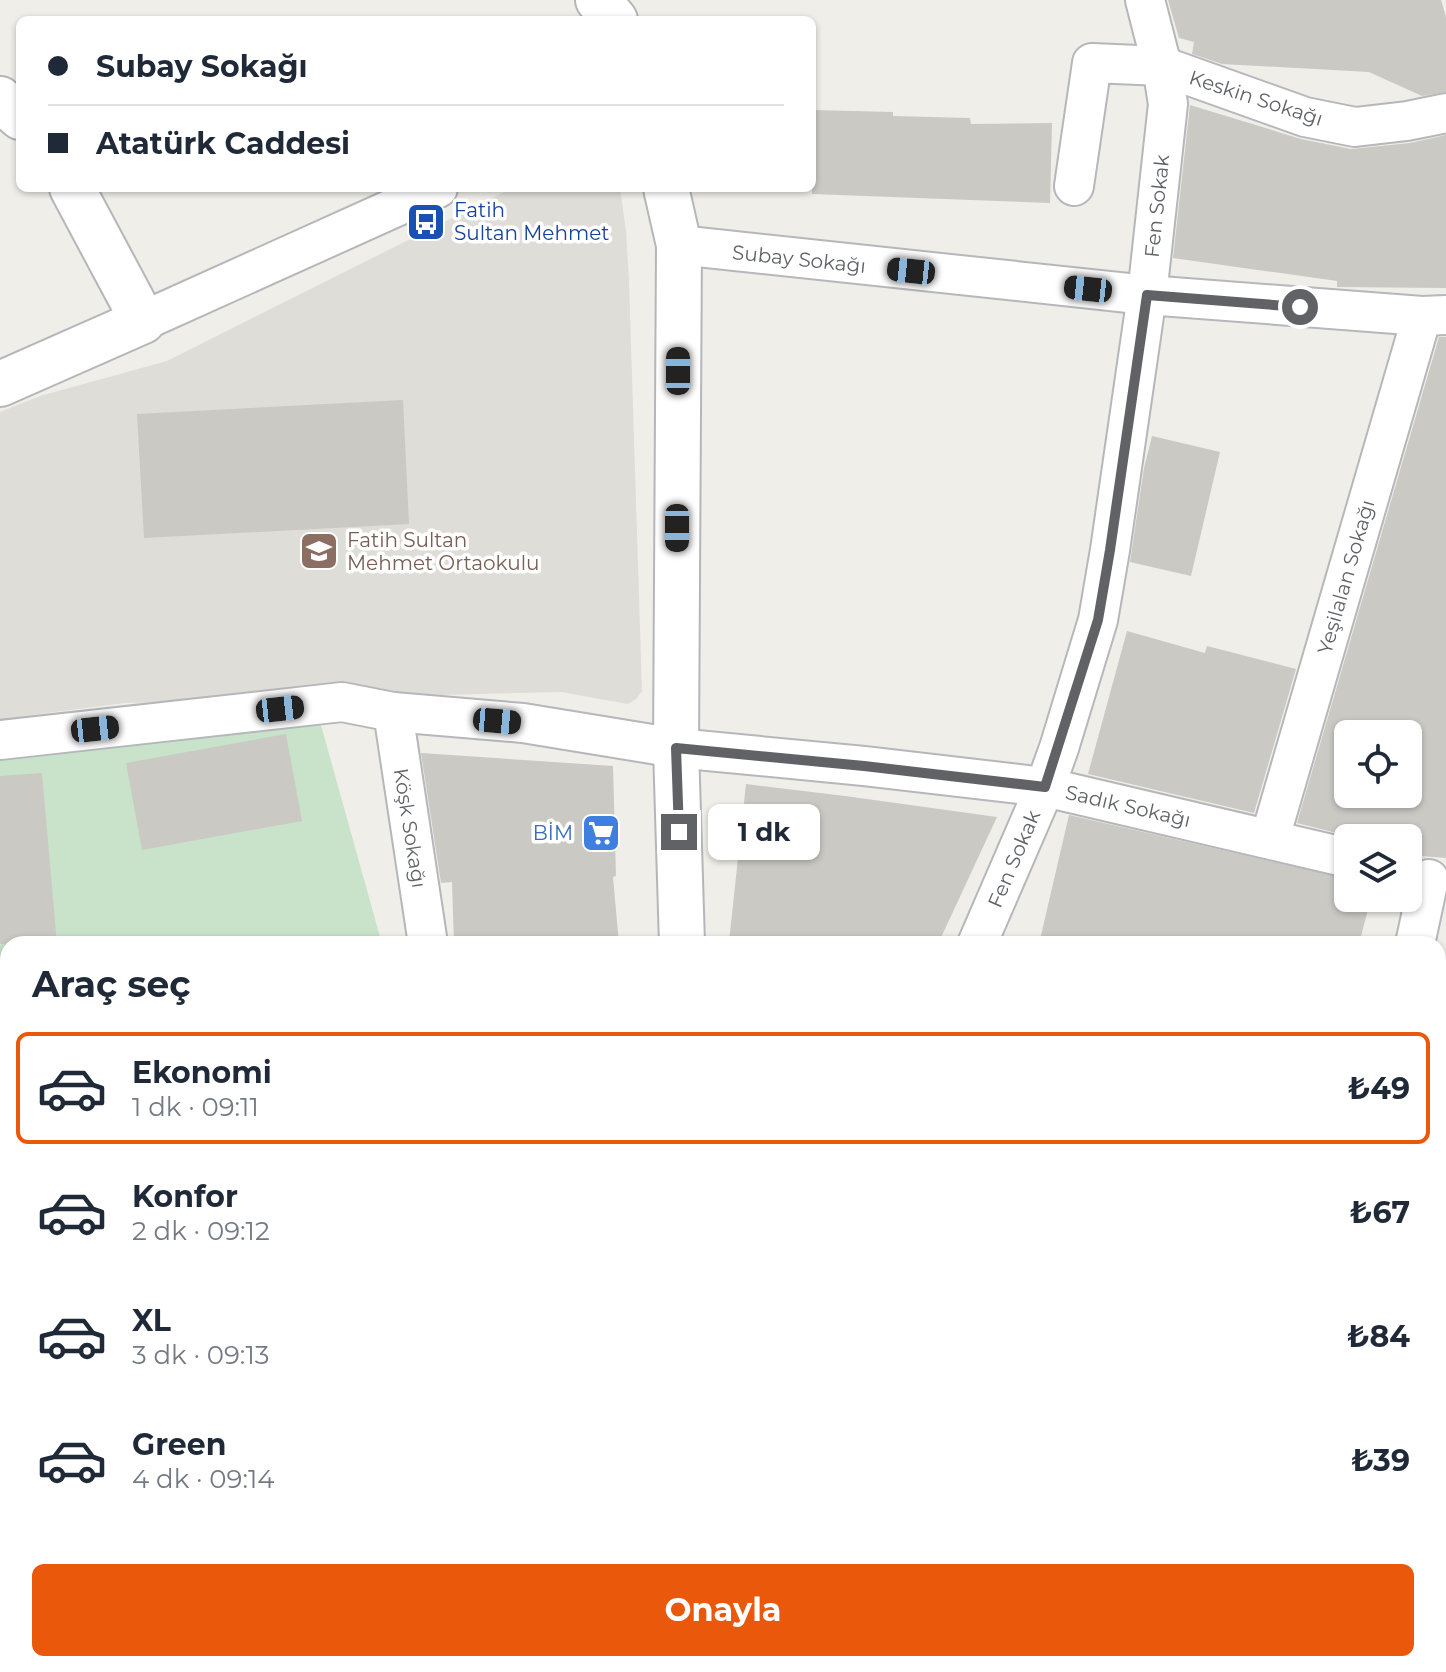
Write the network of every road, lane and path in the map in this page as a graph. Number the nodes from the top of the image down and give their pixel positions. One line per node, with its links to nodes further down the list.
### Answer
1 (598, 0): 3 (street)
2 (1145, 0): 4 (street, Fen Sokak)
3 (612, 16)
4 (1162, 66): 7 (street, Keskin Sokağı); 8 (street, Keskin Sokağı); 13 (street, Fen Sokak)
5 (0, 99): 6 (street)
6 (16, 113)
7 (1446, 113)
8 (1074, 186)
9 (74, 192): 15 (street)
10 (429, 192): 15 (street)
11 (667, 192): 12 (street)
12 (679, 245): 13 (street, Subay Sokağı); 19 (street)
13 (1147, 295): 14 (street, Subay Sokağı); 20 (street, Fen Sokak)
14 (1434, 316): 21 (street, Yeşilalan Sokağı)
15 (143, 321): 16 (street)
16 (0, 384)
17 (393, 712): 18 (street, Sadık Sokağı); 19 (street, Sadık Sokağı); 24 (street, Köşk Sokağı)
18 (0, 740)
19 (676, 748): 20 (street, Sadık Sokağı); 25 (street)
20 (1045, 787): 21 (street, Sadık Sokağı); 26 (street, Fen Sokak)
21 (1270, 838): 22 (street, Sadık Sokağı)
22 (1334, 854)
23 (1428, 878): 27 (street)
24 (427, 936)
25 (682, 936)
26 (980, 936)
27 (1417, 936)

